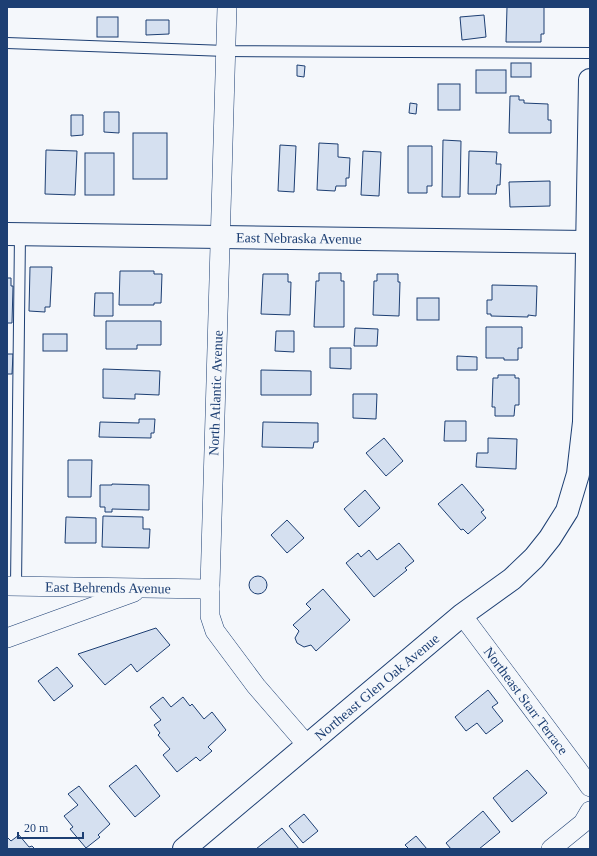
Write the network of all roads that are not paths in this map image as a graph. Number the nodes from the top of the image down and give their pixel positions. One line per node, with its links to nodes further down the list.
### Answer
1 (227, 7): 3 (street, North Atlantic Avenue)
2 (7, 43): 3 (lane)
3 (226, 51): 4 (lane); 7 (street, North Atlantic Avenue)
4 (590, 53)
5 (590, 80): 8 (street, Northeast Glen Oak Avenue)
6 (14, 234): 7 (street, East Nebraska Avenue); 10 (lane)
7 (220, 237): 8 (street, East Nebraska Avenue); 13 (street, North Atlantic Avenue)
8 (588, 242): 14 (street, Northeast Glen Oak Avenue)
9 (7, 420): 10 (lane)
10 (18, 421): 11 (lane)
11 (11, 586): 12 (street, East Behrends Avenue)
12 (146, 588): 13 (street, East Behrends Avenue); 15 (street)
13 (210, 589): 16 (street, North Atlantic Avenue)
14 (462, 615): 16 (street, Northeast Glen Oak Avenue); 17 (street, Northeast Starr Terrace)
15 (7, 638)
16 (308, 746): 19 (street, Northeast Glen Oak Avenue)
17 (590, 787)
18 (590, 811): 20 (street)
19 (184, 849)
20 (551, 849)

